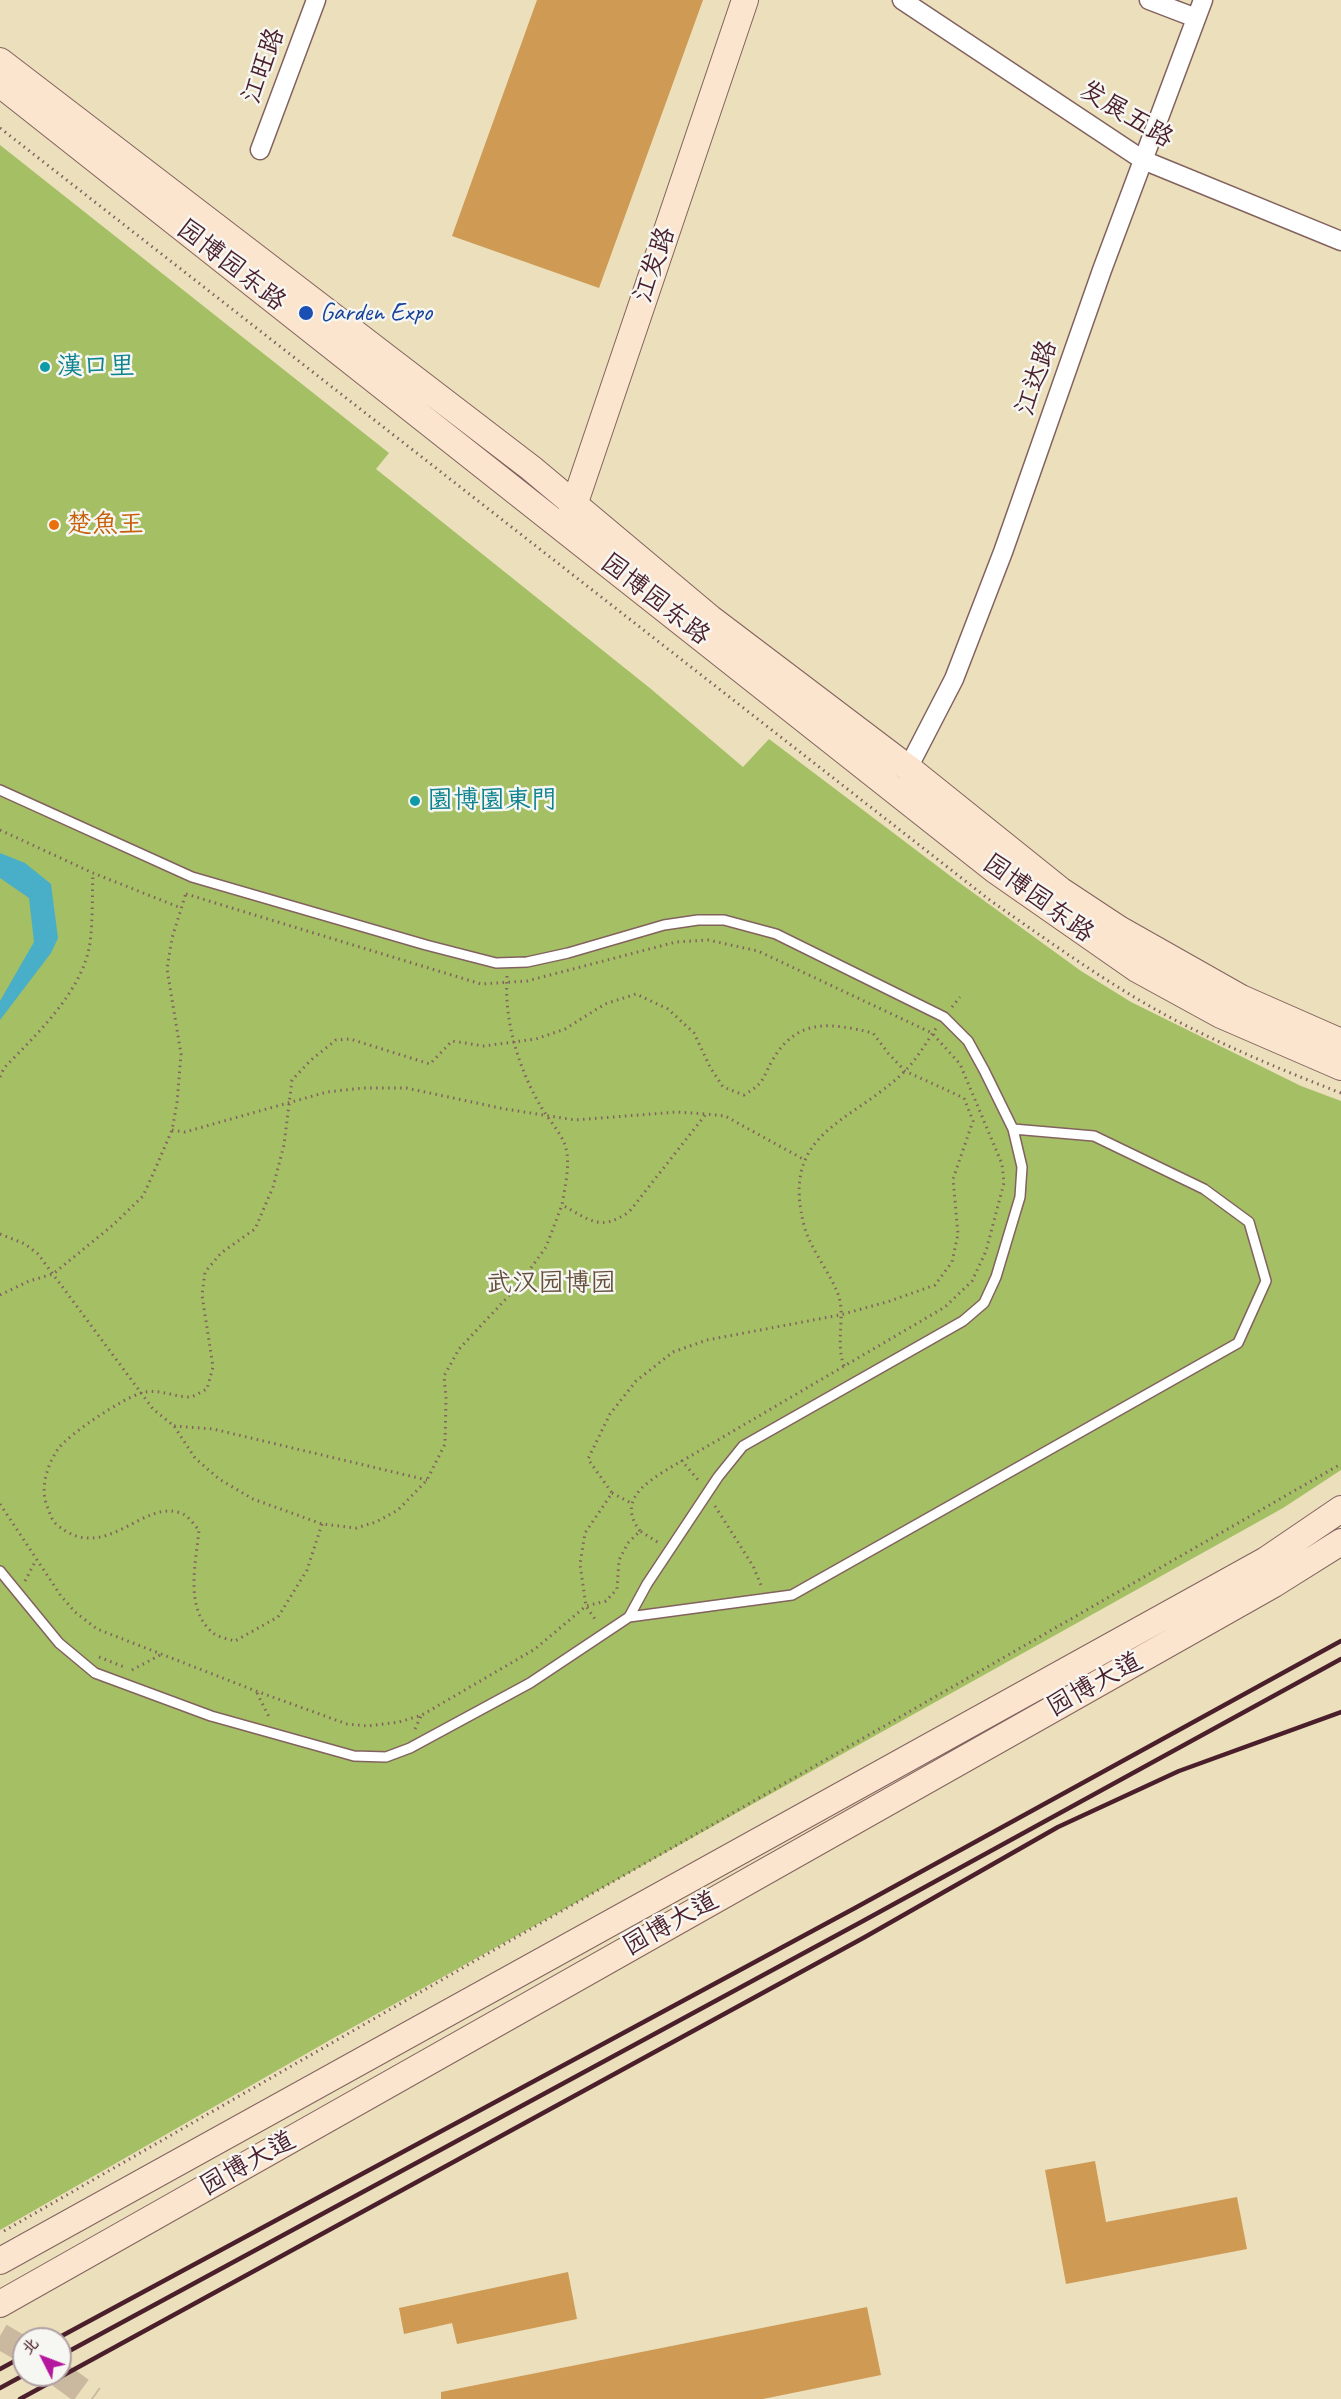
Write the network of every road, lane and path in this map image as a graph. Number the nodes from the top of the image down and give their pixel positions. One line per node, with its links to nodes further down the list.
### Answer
1 (316, 0): 10 (street, 江旺路)
2 (745, 0): 13 (main road, 江发路)
3 (902, 0): 11 (street, 发展五路)
4 (1149, 0): 6 (street)
5 (1203, 0): 6 (street, 江达路)
6 (1196, 18): 11 (street, 江达路)
7 (0, 61): 13 (main road, 园博园东路)
8 (0, 84): 14 (main road, 园博园东路)
9 (0, 128): 30 (path)
10 (260, 150)
11 (1143, 159): 12 (street, 发展五路); 15 (street, 江达路)
12 (1341, 241)
13 (574, 504): 14 (main road, 江发路); 15 (main road, 园博园东路)
14 (565, 530): 27 (main road, 园博园东路)
15 (908, 768): 25 (main road, 园博园东路)
16 (0, 790): 20 (lane)
17 (0, 830): 18 (path)
18 (93, 873): 19 (path); 29 (path)
19 (181, 908): 21 (path); 35 (path)
20 (508, 962): 21 (path); 23 (lane)
21 (507, 983): 24 (path); 26 (path)
22 (960, 997): 23 (path)
23 (944, 1017): 24 (path); 34 (lane)
24 (932, 1034): 28 (path); 42 (path)
25 (1341, 1042)
26 (514, 1043): 28 (path); 31 (path); 33 (path)
27 (1341, 1067)
28 (905, 1071): 36 (path); 41 (path)
29 (0, 1077)
30 (1341, 1093)
31 (289, 1103): 33 (path); 35 (path); 43 (path)
32 (706, 1114): 33 (path); 36 (path); 37 (path)
33 (546, 1116): 37 (path)
34 (1013, 1129): 48 (lane); 60 (lane)
35 (172, 1130): 39 (path)
36 (803, 1159): 41 (path)
37 (562, 1205): 47 (path)
38 (0, 1234): 39 (path)
39 (53, 1274): 40 (path); 43 (path)
40 (0, 1295)
41 (840, 1315): 42 (path); 49 (path)
42 (844, 1366): 45 (path)
43 (141, 1393): 44 (path); 53 (path)
44 (174, 1426): 47 (path); 53 (path)
45 (682, 1461): 48 (path); 50 (path)
46 (1341, 1464): 70 (path)
47 (427, 1480): 53 (path)
48 (708, 1491): 60 (path); 62 (lane)
49 (612, 1493): 50 (path); 61 (path)
50 (631, 1503): 54 (path)
51 (0, 1504): 57 (path)
52 (1341, 1509): 71 (main road, 园博大道)
53 (322, 1524)
54 (640, 1531): 55 (path); 61 (path)
55 (665, 1534)
56 (1341, 1542): 72 (main road, 园博大道)
57 (36, 1560): 59 (path); 65 (path)
58 (0, 1571): 63 (lane)
59 (24, 1583)
60 (766, 1598): 62 (lane)
61 (586, 1606): 63 (path); 67 (path)
62 (629, 1617): 63 (lane)
63 (604, 1634)
64 (90, 1652): 65 (path)
65 (162, 1654): 66 (path)
66 (256, 1691): 67 (path); 68 (path)
67 (422, 1714): 69 (path)
68 (280, 1722)
69 (414, 1731)
70 (0, 2234)
71 (0, 2261)
72 (0, 2304)

